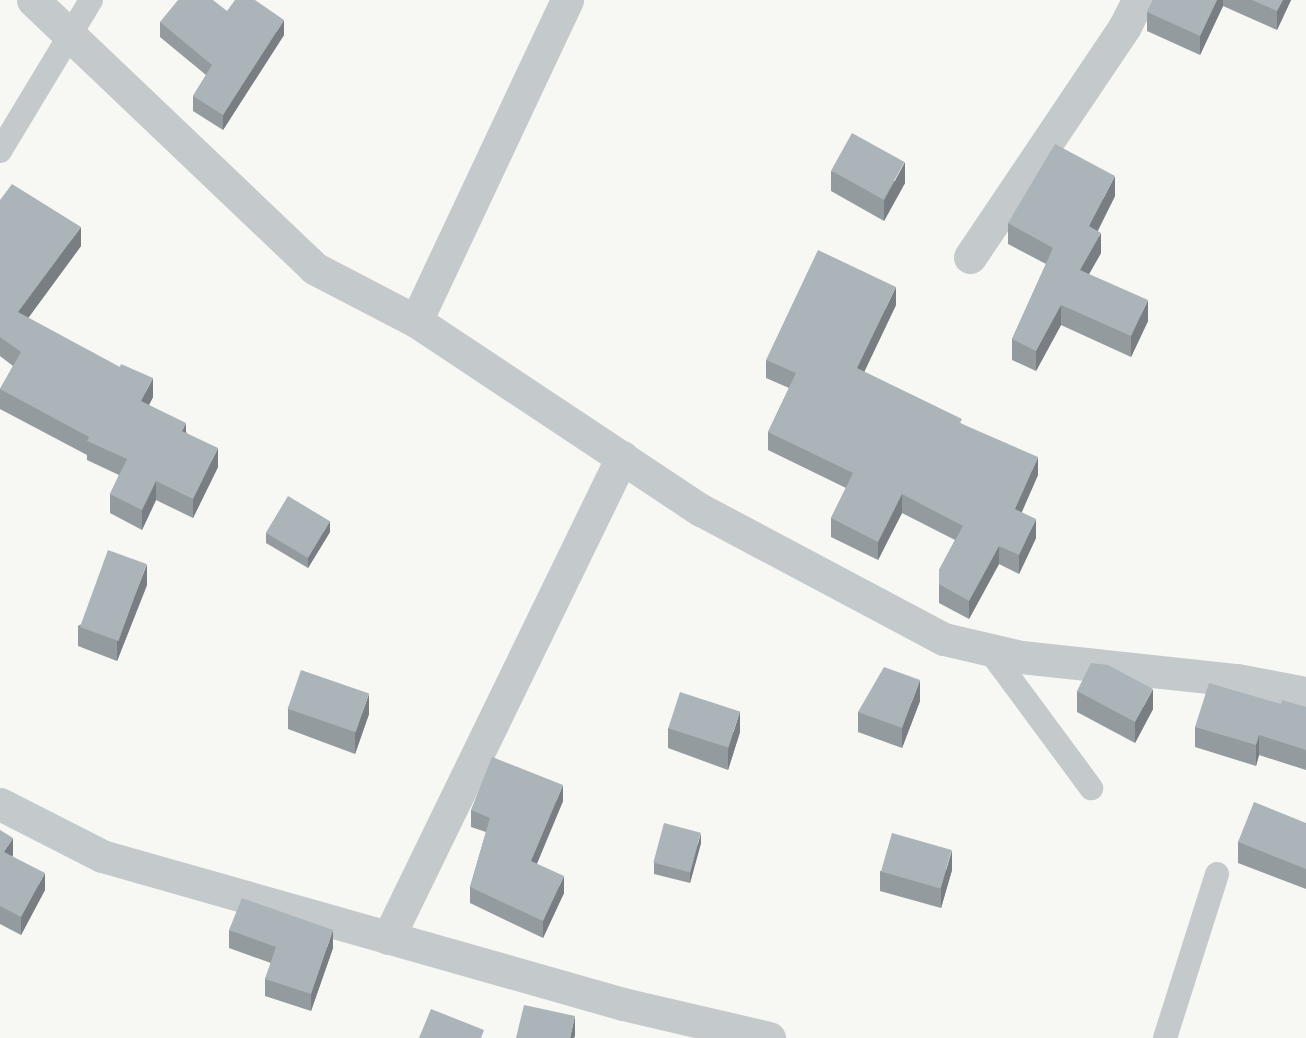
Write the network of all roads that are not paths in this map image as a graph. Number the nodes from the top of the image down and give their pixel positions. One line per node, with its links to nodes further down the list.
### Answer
1 (33, 0): 5 (street)
2 (91, 0): 5 (lane)
3 (567, 0): 8 (street)
4 (1138, 0): 7 (street)
5 (71, 35): 6 (lane); 8 (street)
6 (0, 151)
7 (970, 257)
8 (416, 321): 9 (street)
9 (622, 458): 10 (street); 15 (street)
10 (989, 650): 11 (street); 12 (lane)
11 (1306, 693)
12 (1091, 788)
13 (0, 804): 15 (street)
14 (1217, 874): 17 (lane)
15 (388, 938): 16 (street)
16 (769, 1038)
17 (1165, 1038)

